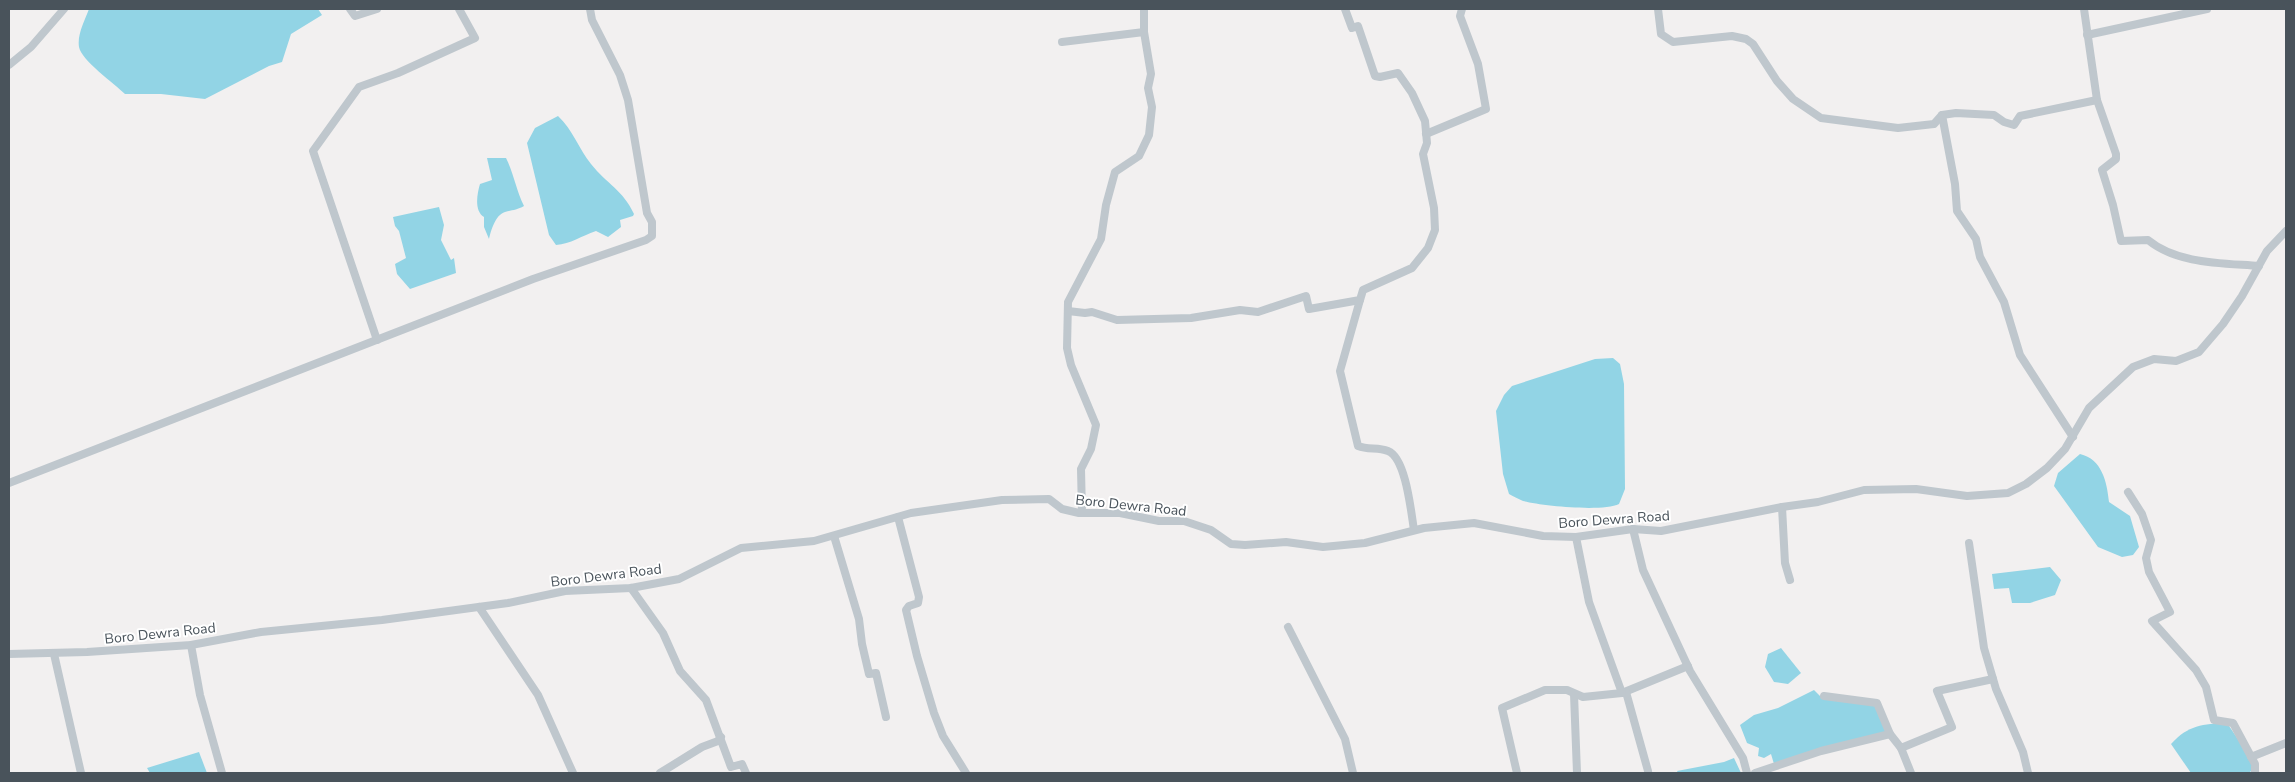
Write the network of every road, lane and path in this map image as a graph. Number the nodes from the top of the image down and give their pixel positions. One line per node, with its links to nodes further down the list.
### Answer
1 (64, 9): 15 (street)
2 (350, 9): 3 (street)
3 (377, 9)
4 (459, 9): 23 (street)
5 (590, 9): 23 (street)
6 (1144, 9): 12 (street)
7 (1346, 9): 18 (street)
8 (1462, 9): 18 (street)
9 (1658, 9): 17 (street)
10 (2084, 9): 13 (street)
11 (2207, 9): 13 (street)
12 (1144, 32): 14 (street); 22 (street)
13 (2087, 35): 16 (street)
14 (1062, 42)
15 (9, 65)
16 (2097, 100): 17 (street); 20 (street)
17 (1942, 116): 24 (street)
18 (1426, 134): 21 (street)
19 (2286, 231): 20 (street, Boro Dewra Road)
20 (2258, 266): 24 (street, Boro Dewra Road)
21 (1360, 300): 22 (street); 31 (street)
22 (1068, 311): 28 (street)
23 (377, 340): 25 (street)
24 (2073, 437): 27 (street, Boro Dewra Road)
25 (9, 484)
26 (2128, 492): 52 (street)
27 (1782, 507): 30 (street, Boro Dewra Road); 35 (street)
28 (1082, 513): 29 (street, Boro Dewra Road); 31 (street, Boro Dewra Road)
29 (898, 517): 32 (street, Boro Dewra Road); 59 (street)
30 (1633, 529): 33 (street, Boro Dewra Road); 42 (street)
31 (1414, 530): 33 (street, Boro Dewra Road)
32 (834, 536): 36 (street, Boro Dewra Road); 47 (street)
33 (1576, 537): 44 (street)
34 (1970, 543): 43 (street)
35 (1790, 580)
36 (631, 588): 37 (street, Boro Dewra Road); 49 (street)
37 (479, 607): 39 (street, Boro Dewra Road); 56 (street)
38 (1288, 627): 60 (street)
39 (191, 645): 41 (street, Boro Dewra Road); 55 (street)
40 (9, 654): 41 (street, Boro Dewra Road)
41 (54, 654): 54 (street)
42 (1688, 666): 44 (street); 63 (street)
43 (1993, 679): 51 (street); 66 (street)
44 (1624, 692): 45 (street); 53 (street)
45 (1574, 694): 61 (street); 62 (street)
46 (1824, 696): 48 (street)
47 (886, 717)
48 (1890, 734): 51 (street); 64 (street)
49 (721, 737): 57 (street); 58 (street)
50 (2286, 743): 52 (street)
51 (1902, 748): 65 (street)
52 (2251, 757): 67 (street)
53 (1648, 771)
54 (81, 773)
55 (222, 773)
56 (574, 773)
57 (660, 773)
58 (746, 773)
59 (966, 773)
60 (1353, 773)
61 (1517, 773)
62 (1577, 773)
63 (1747, 773)
64 (1755, 773)
65 (1911, 773)
66 (2028, 773)
67 (2256, 773)

